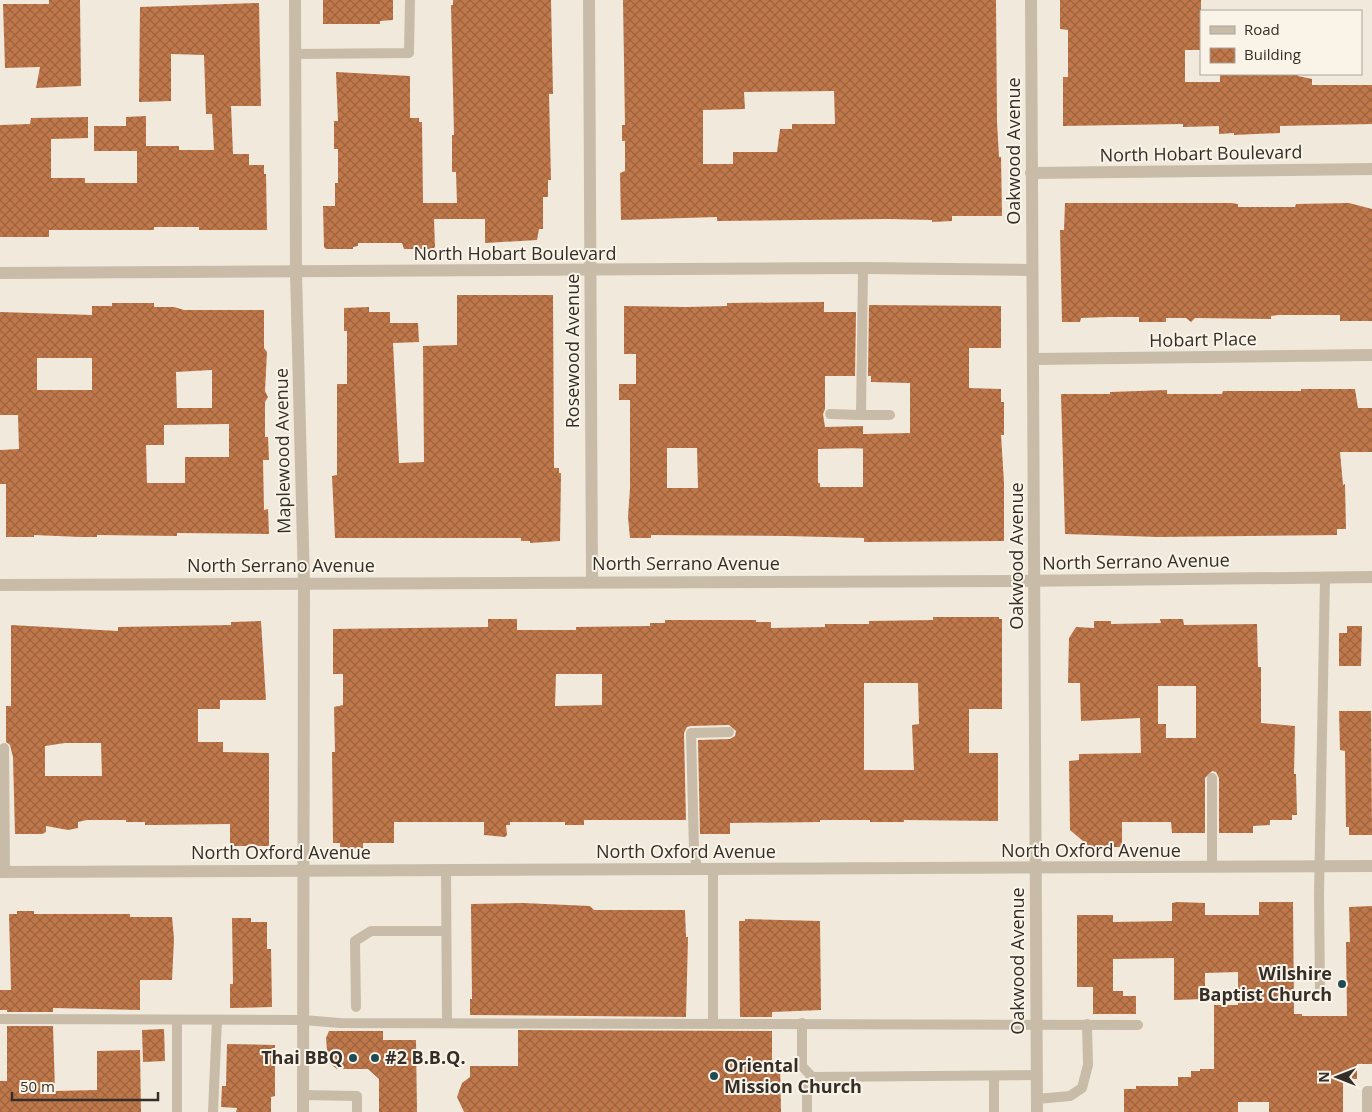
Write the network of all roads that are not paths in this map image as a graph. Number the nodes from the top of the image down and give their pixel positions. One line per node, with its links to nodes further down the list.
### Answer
1 (295, 0): 5 (street, Maplewood Avenue)
2 (410, 0): 5 (lane)
3 (589, 0): 9 (street, Rosewood Avenue)
4 (1031, 0): 7 (street, Oakwood Avenue)
5 (295, 54): 12 (street, Maplewood Avenue)
6 (1372, 169): 7 (street, North Hobart Boulevard)
7 (1031, 173): 10 (street, Oakwood Avenue)
8 (863, 268): 9 (street, North Hobart Boulevard); 10 (street, North Hobart Boulevard); 16 (lane)
9 (590, 270): 12 (street, North Hobart Boulevard); 21 (street, Rosewood Avenue)
10 (1031, 270): 14 (street, Oakwood Avenue)
11 (0, 273): 12 (street, North Hobart Boulevard)
12 (296, 273): 22 (street, Maplewood Avenue)
13 (1372, 355): 14 (street, Hobart Place)
14 (1034, 359): 20 (street, Oakwood Avenue)
15 (830, 414): 16 (lane)
16 (861, 415): 17 (lane)
17 (890, 415)
18 (1372, 577): 19 (street, North Serrano Avenue)
19 (1326, 578): 20 (street, North Serrano Avenue); 27 (lane)
20 (1035, 581): 21 (street, North Serrano Avenue); 32 (street, Oakwood Avenue)
21 (592, 582): 22 (street, North Serrano Avenue)
22 (304, 583): 23 (street, North Serrano Avenue); 33 (street, Maplewood Avenue)
23 (0, 585)
24 (729, 732): 30 (lane)
25 (4, 748): 35 (lane)
26 (1212, 778): 29 (lane)
27 (1321, 866): 28 (street, North Oxford Avenue); 29 (street, North Oxford Avenue); 37 (lane)
28 (1372, 866)
29 (1212, 867): 32 (street, North Oxford Avenue)
30 (697, 869): 31 (street, North Oxford Avenue); 34 (street, North Oxford Avenue)
31 (713, 869): 32 (street, North Oxford Avenue); 44 (lane)
32 (1035, 869): 46 (street, Oakwood Avenue)
33 (304, 870): 34 (street, North Oxford Avenue); 35 (street, North Oxford Avenue); 42 (street, Maplewood Avenue)
34 (446, 870): 36 (lane)
35 (2, 872)
36 (446, 931): 38 (lane); 43 (lane)
37 (1320, 990)
38 (356, 1007)
39 (0, 1019): 40 (lane)
40 (177, 1020): 41 (lane); 55 (lane)
41 (217, 1020): 42 (lane); 56 (lane)
42 (303, 1020): 43 (lane); 53 (street, Maplewood Avenue)
43 (447, 1023): 44 (lane)
44 (713, 1023): 45 (lane)
45 (802, 1023): 46 (lane); 51 (lane)
46 (1036, 1024): 47 (lane); 49 (street, Oakwood Avenue)
47 (1087, 1024): 48 (lane); 54 (lane)
48 (1138, 1025)
49 (1036, 1075): 50 (lane); 54 (street, Oakwood Avenue)
50 (994, 1076): 51 (lane); 60 (lane)
51 (812, 1077): 59 (lane)
52 (1372, 1091): 61 (lane)
53 (303, 1095): 57 (street, Maplewood Avenue); 58 (lane)
54 (1037, 1106)
55 (177, 1112)
56 (213, 1112)
57 (303, 1112)
58 (357, 1112)
59 (807, 1112)
60 (994, 1112)
61 (1367, 1112)

